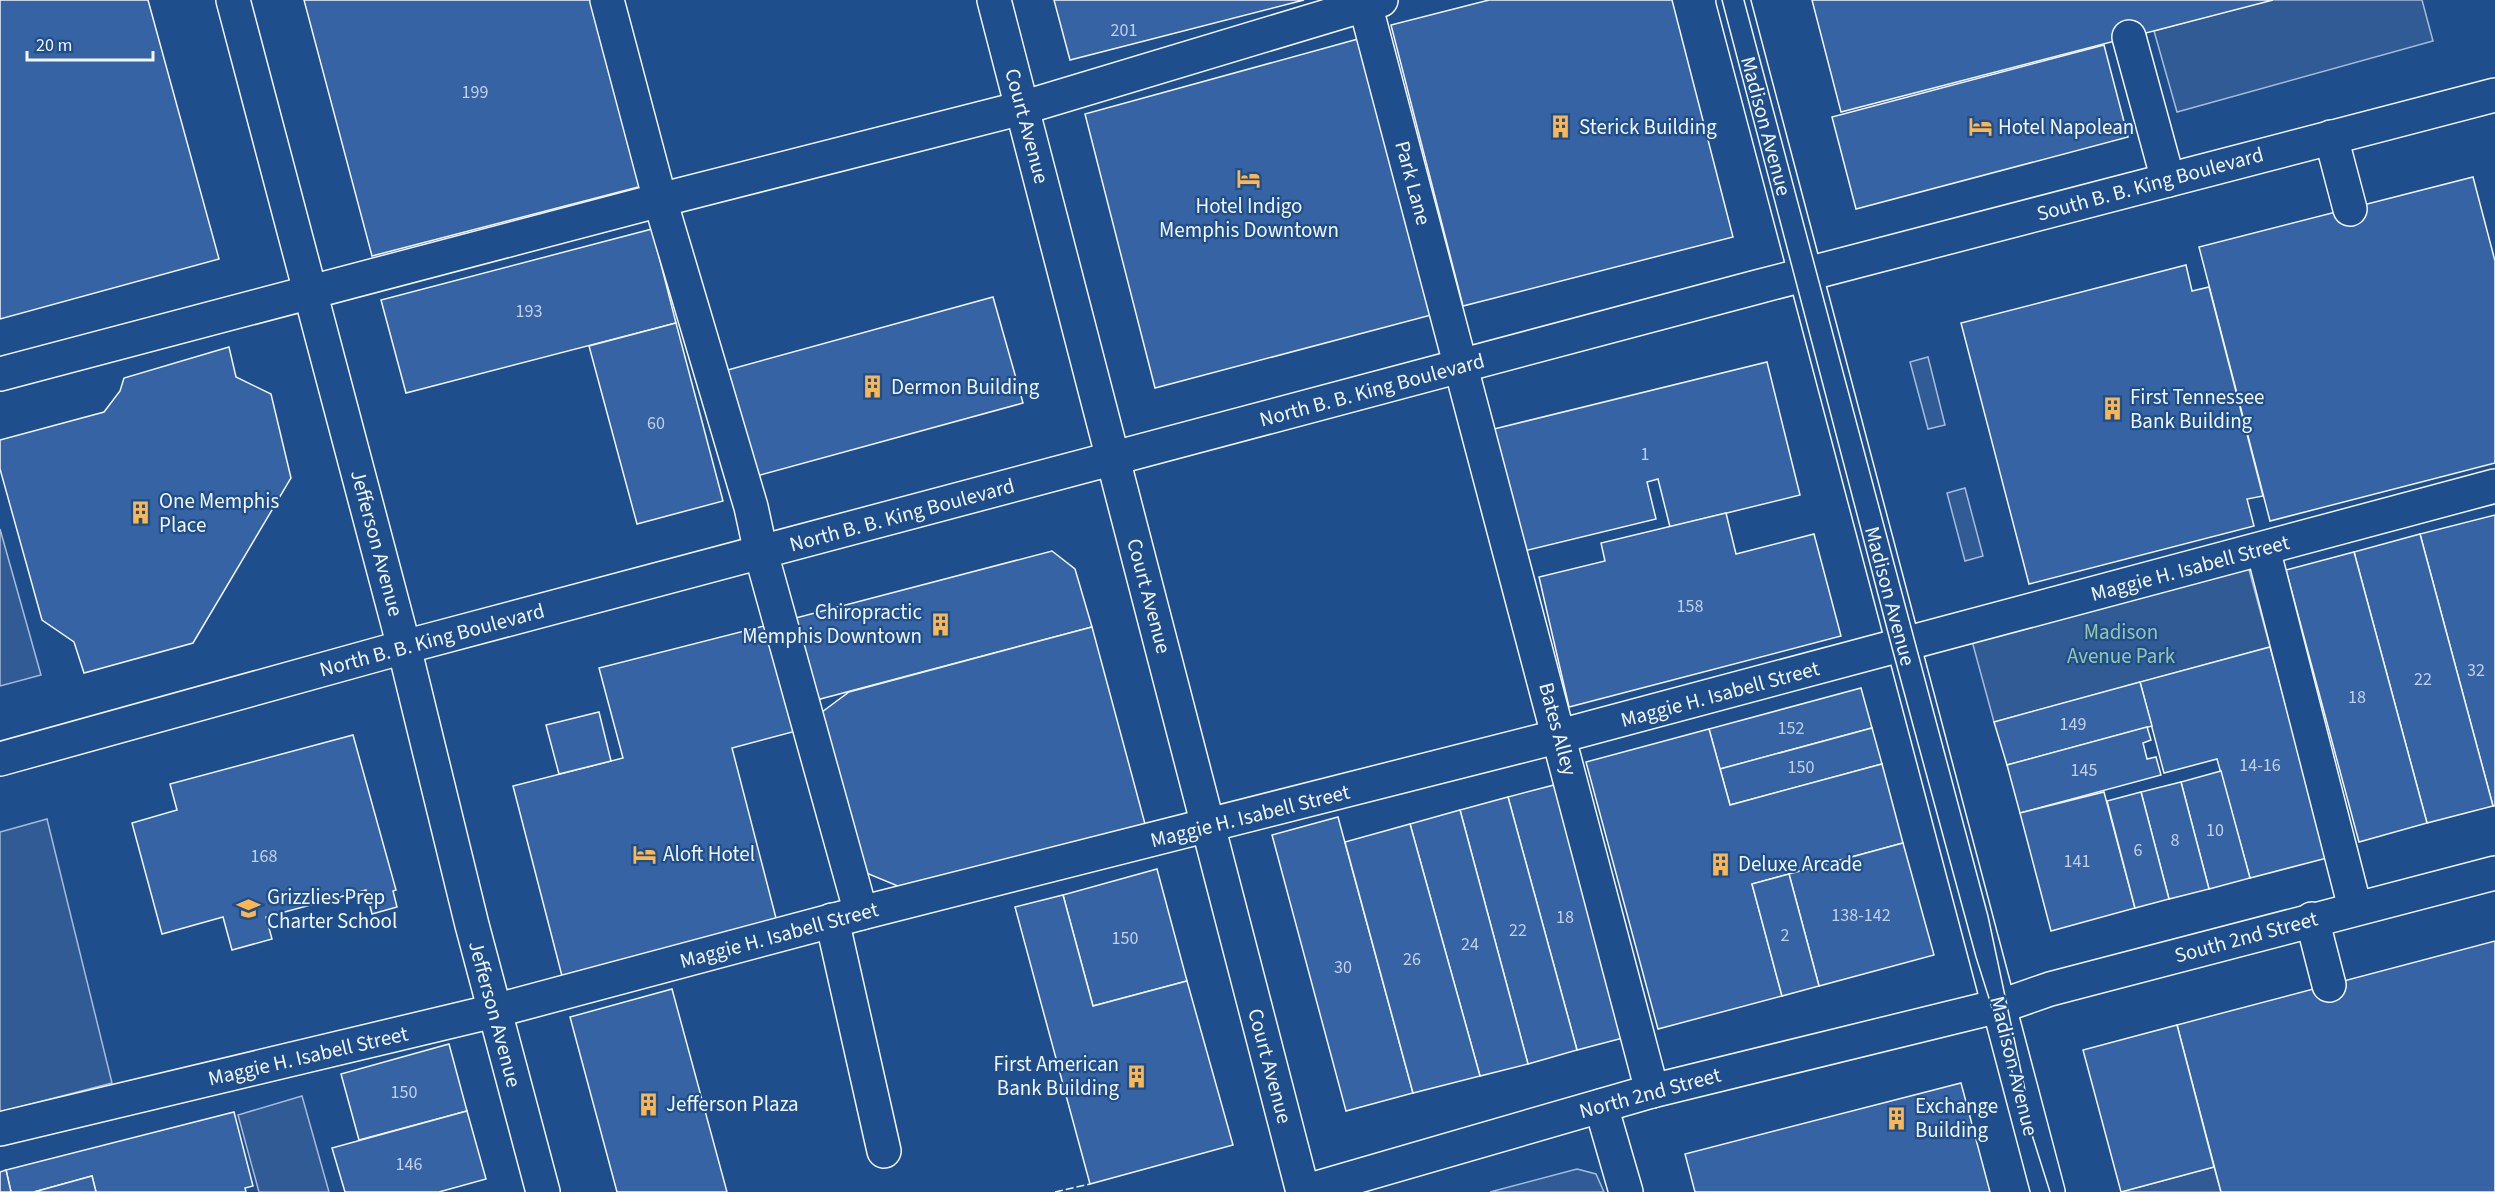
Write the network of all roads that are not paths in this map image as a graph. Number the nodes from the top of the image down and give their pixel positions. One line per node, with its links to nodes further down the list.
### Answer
1 (234, 0): 14 (main road, Jefferson Avenue)
2 (607, 0): 11 (main road)
3 (994, 0): 8 (main road, Court Avenue)
4 (1732, 0): 13 (main road, Madison Avenue)
5 (1370, 2): 8 (main road); 15 (main road, Park Lane)
6 (2129, 37): 10 (main road)
7 (2495, 95): 9 (main road, South B. B. King Boulevard)
8 (1022, 108): 11 (main road); 17 (main road, Court Avenue)
9 (2331, 137): 10 (main road, South B. B. King Boulevard); 12 (main road)
10 (2168, 180): 13 (main road, South B. B. King Boulevard)
11 (660, 200): 14 (main road); 20 (main road)
12 (2350, 209)
13 (1805, 274): 15 (main road, North B. B. King Boulevard); 21 (main road, Madison Avenue)
14 (311, 292): 16 (main road); 22 (main road, Jefferson Avenue)
15 (1462, 366): 17 (main road, North B. B. King Boulevard); 23 (main road, Bates Alley)
16 (0, 374)
17 (1113, 459): 20 (main road, North B. B. King Boulevard); 25 (main road, Court Avenue)
18 (2495, 486): 19 (main road, Maggie H. Isabell Street)
19 (2263, 549): 21 (main road, Maggie H. Isabell Street); 27 (main road)
20 (761, 553): 22 (main road, North B. B. King Boulevard); 28 (main road)
21 (1903, 645): 23 (main road, Maggie H. Isabell Street); 31 (main road, Madison Avenue)
22 (404, 647): 24 (main road, North B. B. King Boulevard); 32 (main road, Jefferson Avenue)
23 (1560, 736): 25 (main road, Maggie H. Isabell Street); 33 (main road, Bates Alley)
24 (0, 759)
25 (1208, 826): 28 (main road, Maggie H. Isabell Street); 38 (main road, Court Avenue)
26 (2495, 873): 27 (main road, South 2nd Street)
27 (2355, 908): 29 (main road, South 2nd Street)
28 (846, 916): 32 (main road, Maggie H. Isabell Street); 36 (main road)
29 (2312, 920): 30 (main road); 31 (main road, South 2nd Street)
30 (2329, 985)
31 (1999, 1005): 33 (main road, North 2nd Street); 40 (main road, Madison Avenue)
32 (494, 1011): 35 (main road, Maggie H. Isabell Street); 37 (main road, Jefferson Avenue)
33 (1652, 1091): 34 (main road, North 2nd Street)
34 (1601, 1106): 38 (main road, North 2nd Street); 39 (main road)
35 (0, 1129)
36 (884, 1151)
37 (543, 1192)
38 (1303, 1192)
39 (1626, 1192)
40 (2048, 1192)

